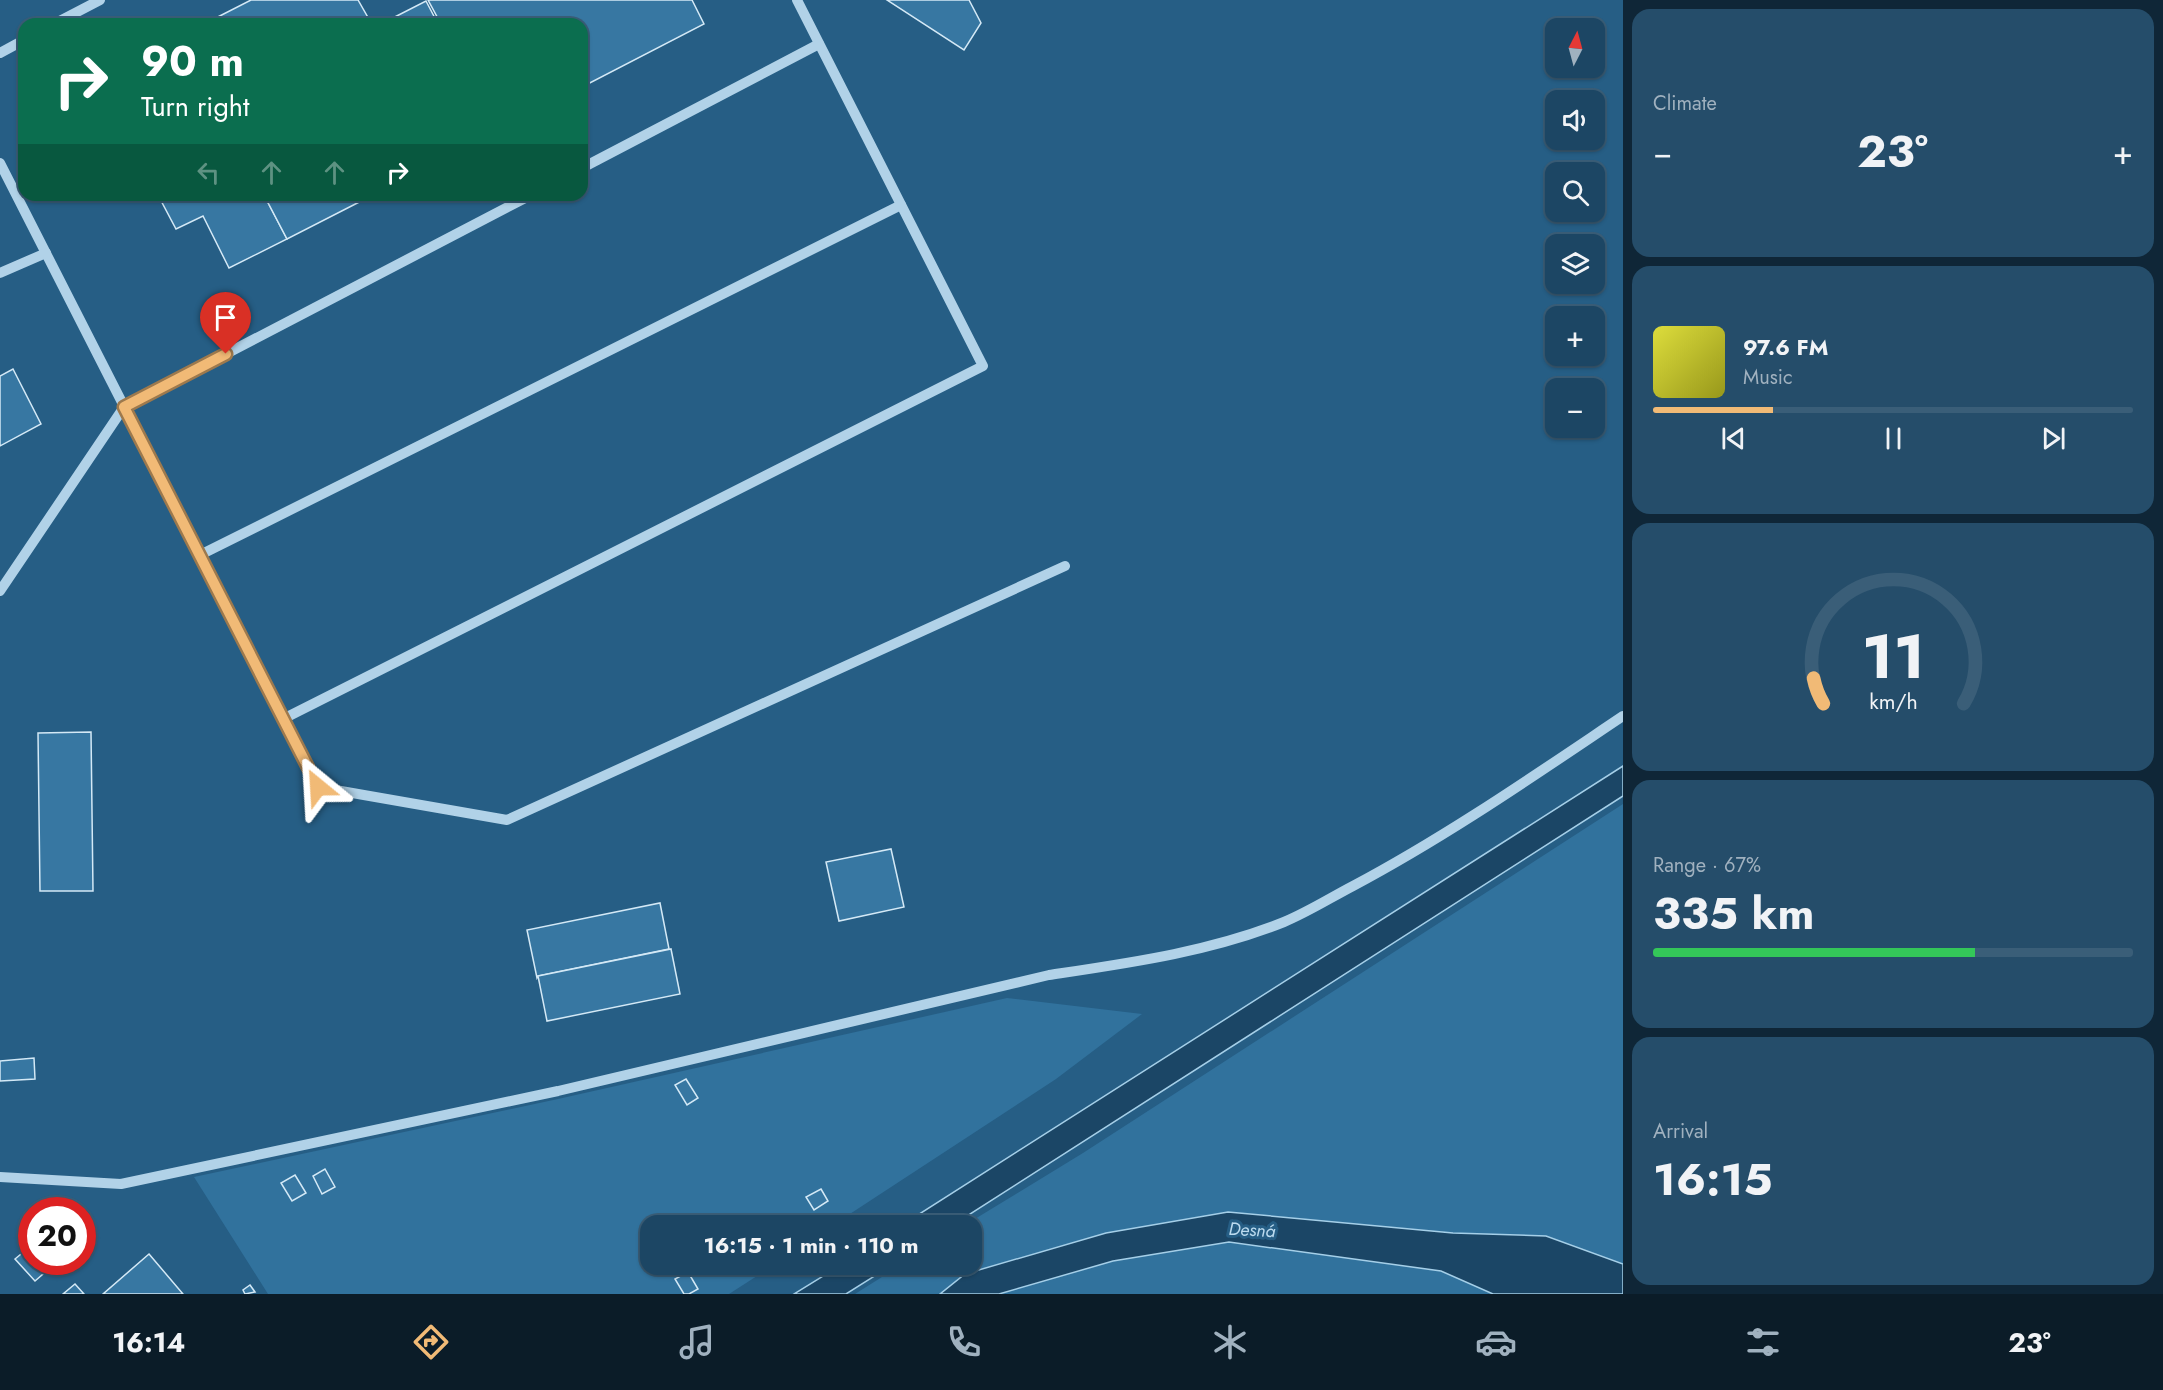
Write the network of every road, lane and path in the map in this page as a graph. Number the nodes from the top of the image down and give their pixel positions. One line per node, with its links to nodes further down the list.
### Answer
1 (100, 0): 3 (lane)
2 (797, 0): 5 (lane)
3 (66, 18)
4 (18, 43): 6 (lane)
5 (819, 44): 8 (lane); 12 (lane)
6 (0, 52)
7 (0, 163): 9 (lane)
8 (588, 165)
9 (18, 198)
10 (19, 201): 13 (lane)
11 (519, 201): 15 (lane)
12 (901, 205): 16 (lane); 20 (lane)
13 (46, 253): 14 (lane); 15 (lane)
14 (0, 273)
15 (124, 407): 16 (lane); 18 (lane)
16 (200, 555): 20 (lane)
17 (1065, 566): 20 (lane)
18 (0, 591)
19 (1623, 716): 21 (lane)
20 (283, 719)
21 (0, 1177)

